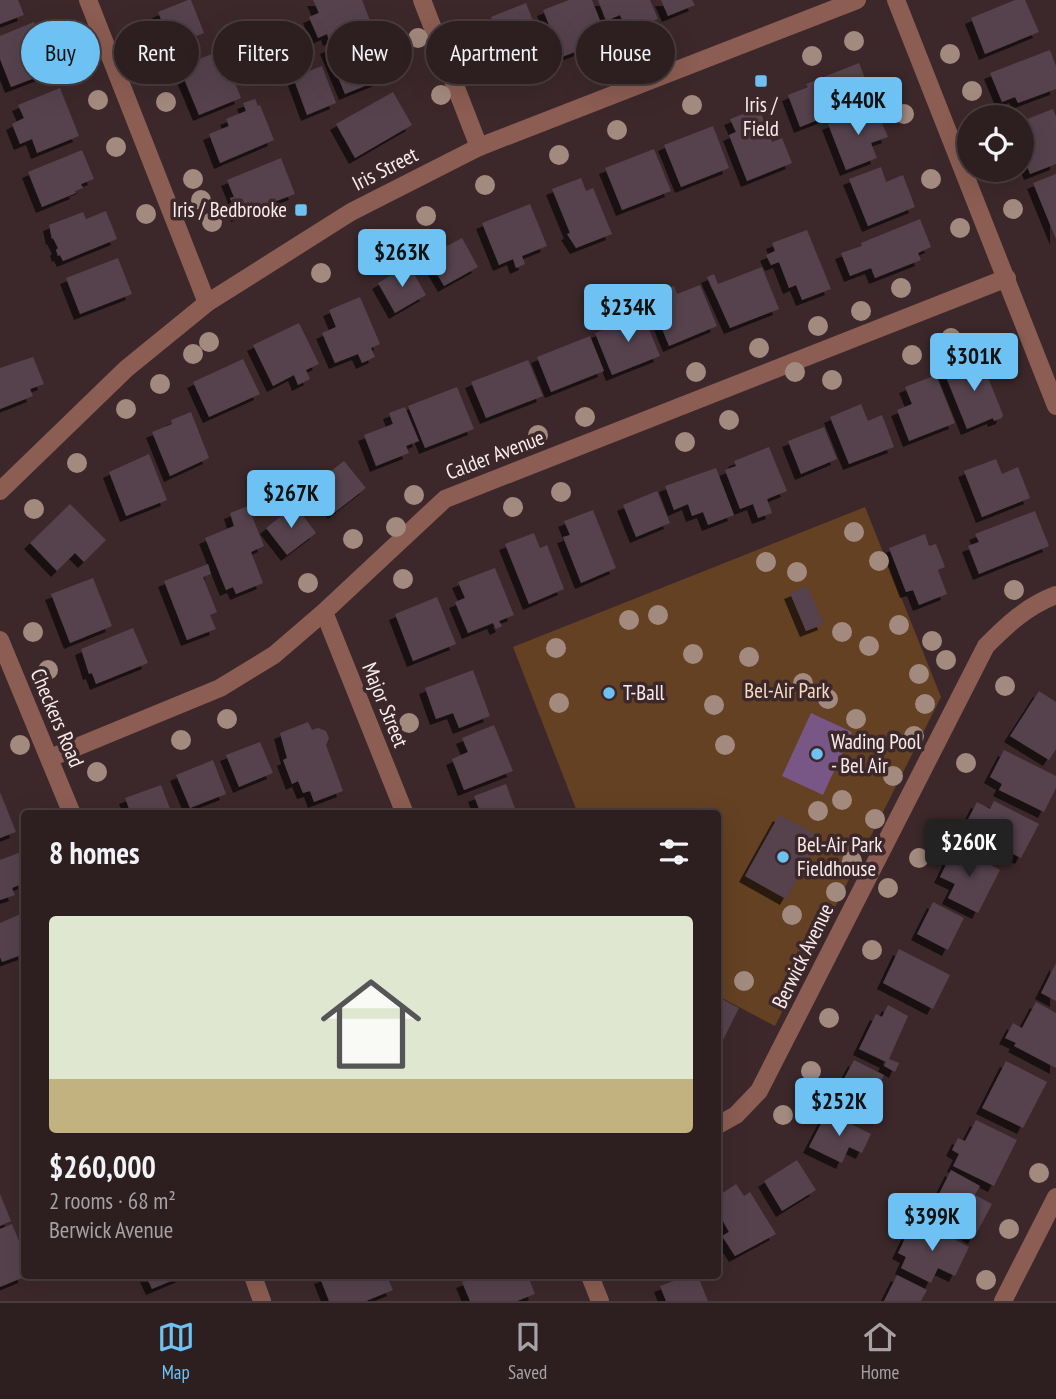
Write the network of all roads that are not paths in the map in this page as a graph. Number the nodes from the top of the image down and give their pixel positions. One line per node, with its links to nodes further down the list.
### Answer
1 (88, 0): 7 (street)
2 (422, 0): 5 (street)
3 (857, 0): 5 (street, Iris Street)
4 (896, 0): 6 (street)
5 (480, 147): 7 (street, Iris Street)
6 (1007, 278): 8 (street); 11 (street, Calder Avenue)
7 (207, 303): 9 (street, Iris Street)
8 (1056, 405)
9 (0, 491)
10 (1056, 595): 16 (street, Berwick Avenue)
11 (324, 612): 13 (street, Calder Avenue); 15 (street, Major Street)
12 (0, 640): 13 (street, Checkers Road)
13 (50, 758): 14 (street, Checkers Road)
14 (70, 810)
15 (403, 810)
16 (721, 1123)
17 (1056, 1197): 22 (street)
18 (254, 1279): 20 (street)
19 (591, 1279): 21 (street)
20 (262, 1301)
21 (600, 1301)
22 (1003, 1301)

